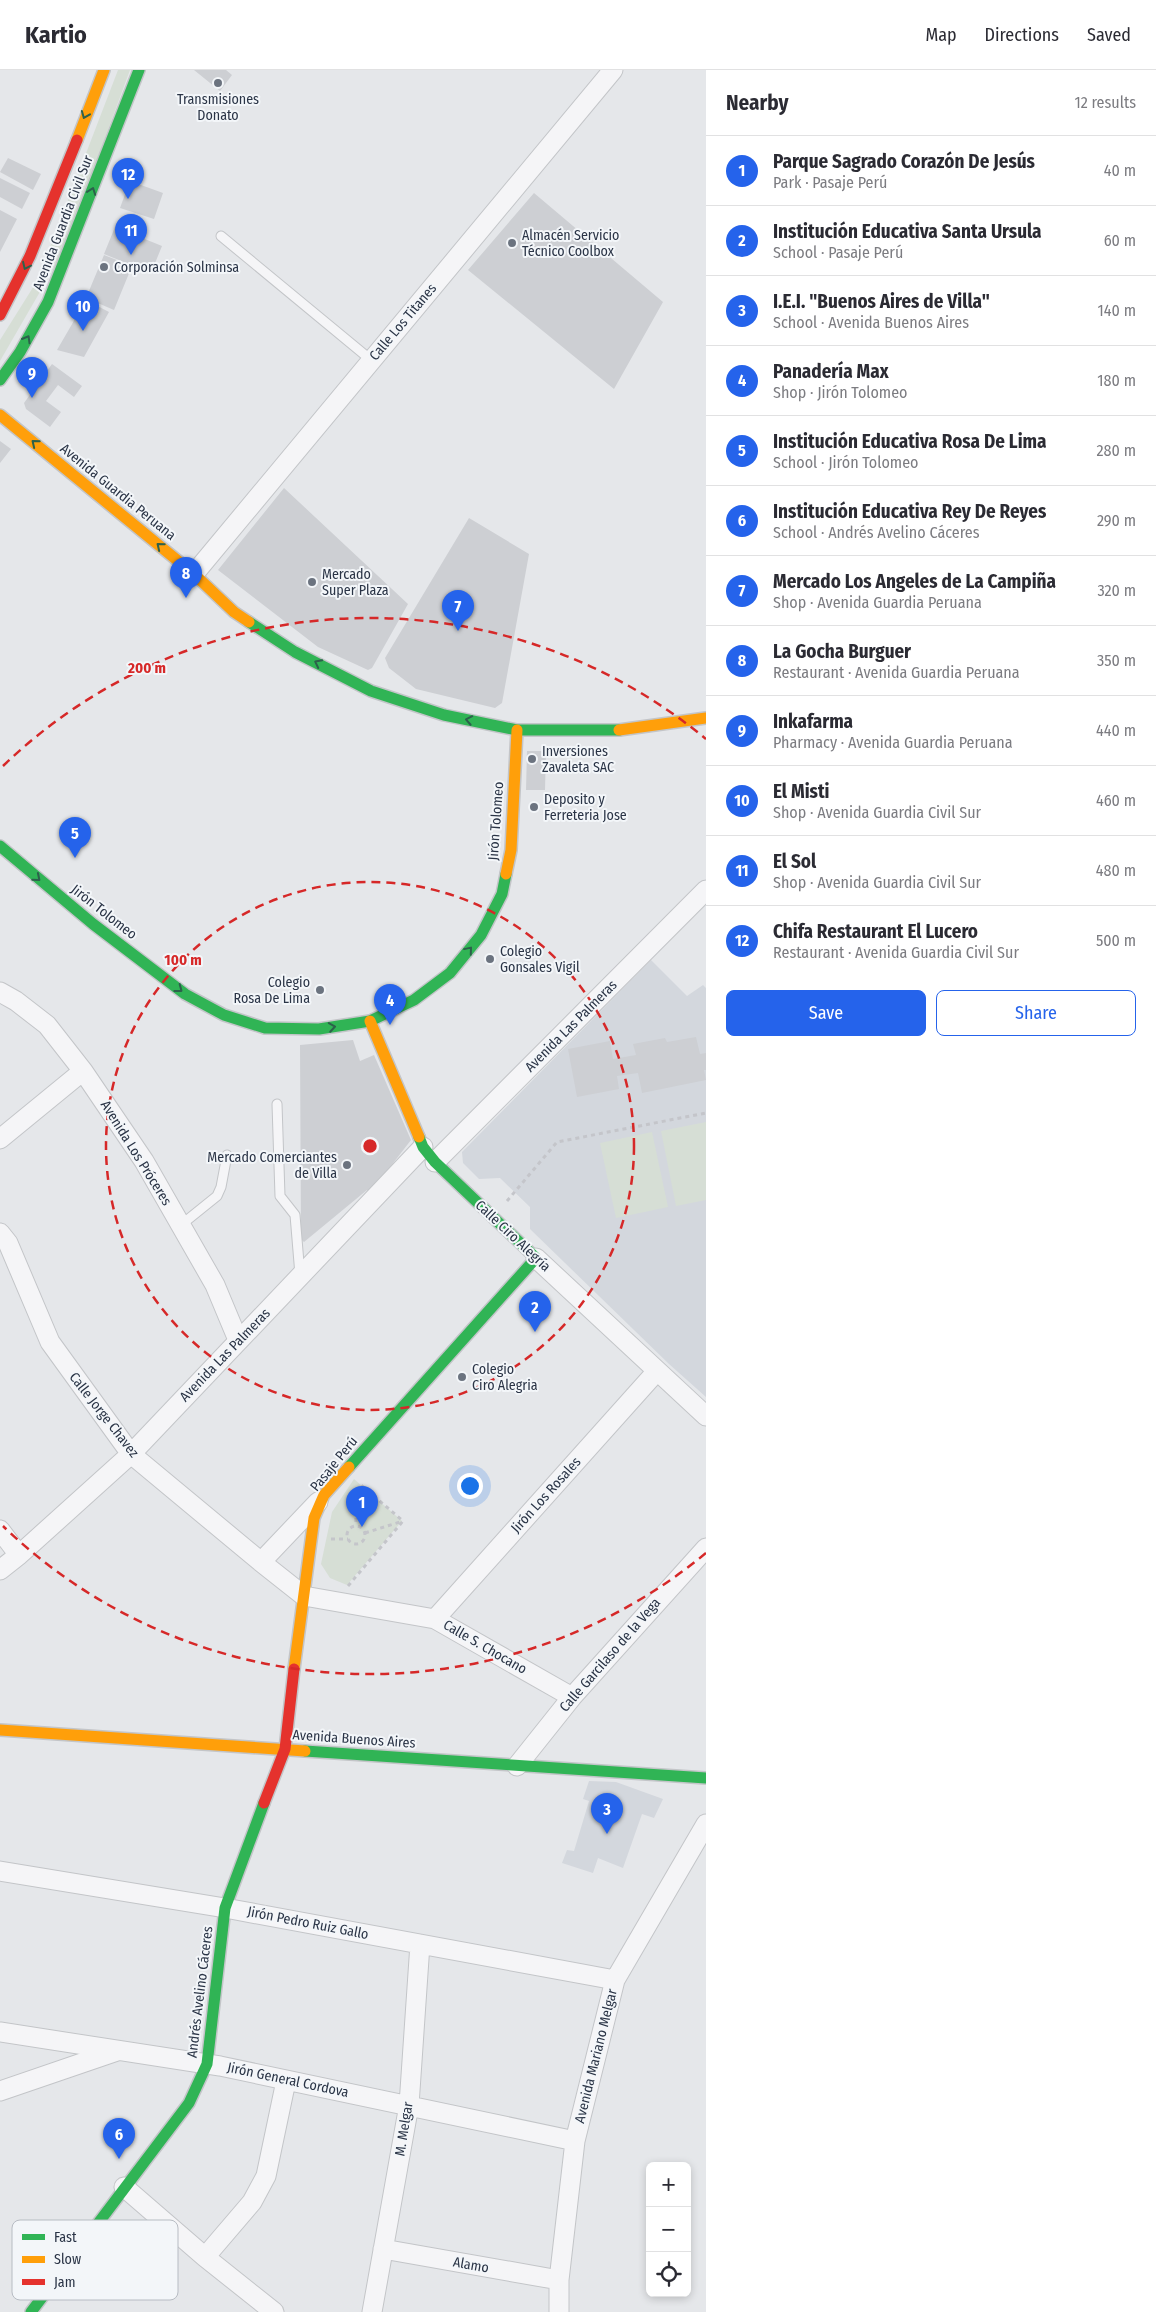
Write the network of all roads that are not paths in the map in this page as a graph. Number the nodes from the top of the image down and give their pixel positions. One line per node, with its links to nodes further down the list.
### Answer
1 (104, 70): 5 (street, Avenida Guardia Civil Sur, one-way to 5)
2 (140, 70): 7 (street, Avenida Guardia Civil Sur, one-way to 2)
3 (613, 70): 6 (street, Calle Los Titanes)
4 (222, 236): 6 (lane)
5 (0, 315)
6 (371, 360): 11 (street, Calle Los Titanes)
7 (0, 380)
8 (0, 415): 9 (street, Avenida Guardia Peruana)
9 (12, 424): 10 (street); 11 (street, Avenida Guardia Peruana, one-way to 9)
10 (0, 425)
11 (194, 574): 13 (street, Avenida Guardia Peruana, one-way to 11)
12 (706, 718): 13 (street, Avenida Guardia Peruana)
13 (517, 730): 17 (street, Jirón Tolomeo, one-way to 13)
14 (0, 846): 17 (street, Jirón Tolomeo, one-way to 17)
15 (706, 890): 23 (street, Avenida Las Palmeras)
16 (0, 992): 18 (street, Avenida Los Próceres)
17 (370, 1021): 21 (street, Calle Ciro Alegría)
18 (83, 1070): 20 (street); 24 (street, Avenida Los Próceres)
19 (277, 1104): 27 (lane)
20 (0, 1139)
21 (423, 1147): 23 (street, Calle Ciro Alegría); 27 (street, Avenida Las Palmeras)
22 (227, 1155): 24 (lane)
23 (435, 1162): 26 (street, Calle Ciro Alegría)
24 (181, 1225): 28 (street, Avenida Los Próceres)
25 (0, 1233): 31 (street, Calle Jorge Chavez)
26 (536, 1258): 29 (street, Calle Ciro Alegría); 32 (street, Pasaje Perú)
27 (300, 1275): 28 (street, Avenida Las Palmeras)
28 (238, 1340): 31 (street, Avenida Las Palmeras)
29 (657, 1371): 30 (street, Calle Ciro Alegría); 39 (street, Jirón Los Rosales)
30 (706, 1416)
31 (131, 1454): 35 (street, Avenida Las Palmeras); 36 (street, Calle Jorge Chavez)
32 (324, 1495): 36 (street); 38 (street, Pasaje Perú)
33 (0, 1530): 35 (street)
34 (706, 1548): 40 (street, Calle Garcilaso de la Vega)
35 (19, 1555): 37 (street, Avenida Las Palmeras)
36 (261, 1562): 38 (street, Calle Jorge Chavez)
37 (0, 1570)
38 (304, 1596): 39 (street, Calle S. Chocano); 42 (street, Pasaje Perú)
39 (435, 1619): 40 (street, Calle S. Chocano)
40 (572, 1697): 43 (street, Calle Garcilaso de la Vega)
41 (0, 1730): 42 (street, Avenida Buenos Aires)
42 (285, 1750): 43 (street, Avenida Buenos Aires); 47 (street, Andrés Avelino Cáceres)
43 (517, 1766): 44 (street, Avenida Buenos Aires)
44 (706, 1778)
45 (706, 1824): 49 (street, Avenida Mariano Melgar)
46 (0, 1871): 47 (street, Jirón Pedro Ruiz Gallo)
47 (225, 1908): 48 (street, Jirón Pedro Ruiz Gallo); 52 (street, Andrés Avelino Cáceres)
48 (420, 1944): 49 (street, Jirón Pedro Ruiz Gallo); 55 (street, M. Melgar)
49 (615, 1980): 56 (street, Avenida Mariano Melgar)
50 (0, 2032): 51 (street, Jirón General Cordova)
51 (120, 2050): 52 (street, Jirón General Cordova); 54 (street)
52 (207, 2064): 53 (street, Jirón General Cordova); 57 (street, Andrés Avelino Cáceres)
53 (286, 2081): 55 (street, Jirón General Cordova); 62 (street)
54 (0, 2091)
55 (409, 2105): 56 (street, Jirón General Cordova); 61 (street, M. Melgar)
56 (574, 2141): 63 (street, Avenida Mariano Melgar)
57 (124, 2187): 58 (street, Andrés Avelino Cáceres); 59 (street)
58 (99, 2220)
59 (162, 2220)
60 (178, 2234): 62 (street)
61 (383, 2249): 63 (street, Alamo); 67 (street, M. Melgar)
62 (205, 2257): 66 (street)
63 (559, 2280): 68 (street, Avenida Mariano Melgar)
64 (40, 2300): 65 (street, Andrés Avelino Cáceres)
65 (31, 2312)
66 (274, 2312)
67 (372, 2312)
68 (559, 2312)

